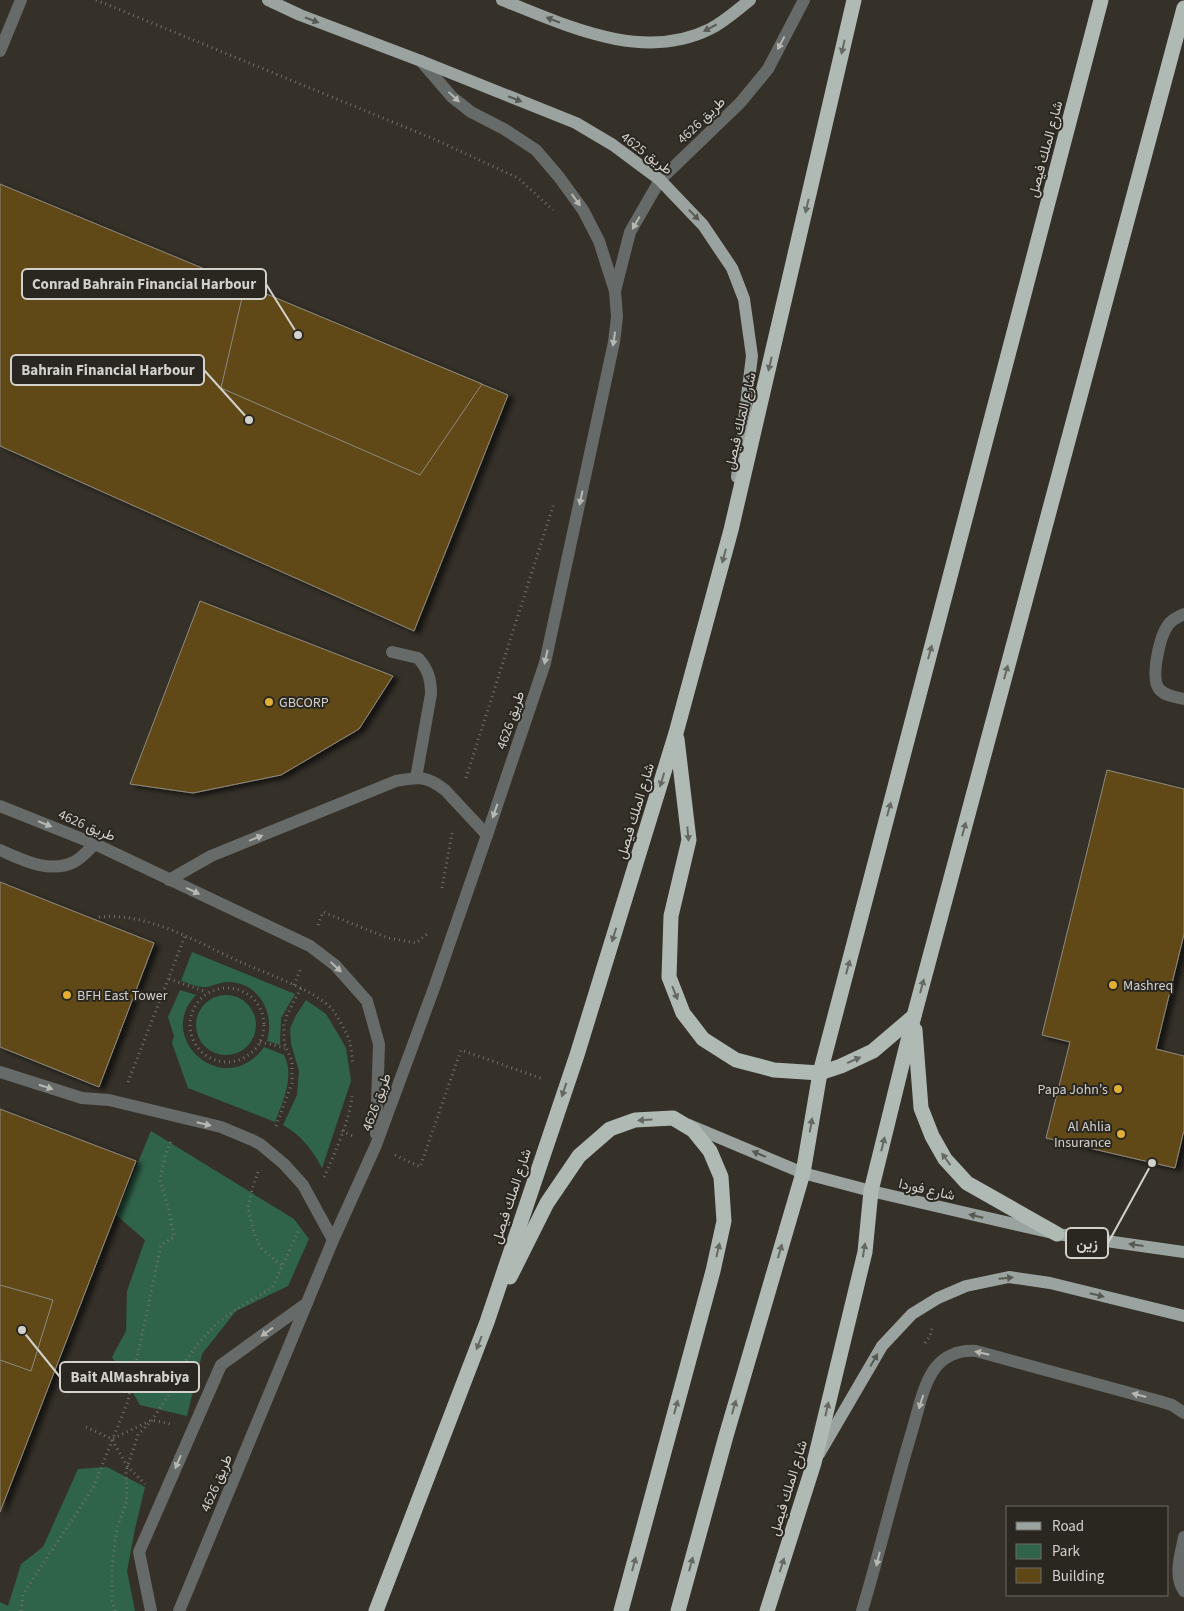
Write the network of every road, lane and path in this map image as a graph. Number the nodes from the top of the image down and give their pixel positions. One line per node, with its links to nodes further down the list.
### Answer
1 (21, 0): 10 (street)
2 (96, 0): 13 (path)
3 (268, 0): 11 (main road, طريق 4625, one-way to 11)
4 (502, 0): 5 (main road, one-way to 4)
5 (750, 0)
6 (804, 0): 12 (street, طريق 4626, one-way to 12)
7 (854, 0): 16 (highway, شارع الملك فيصل, one-way to 16)
8 (1101, 0): 41 (highway, شارع الملك فيصل, one-way to 8)
9 (1184, 8): 36 (highway, شارع الملك فيصل, one-way to 9)
10 (0, 51)
11 (421, 61): 12 (main road, طريق 4625, one-way to 12); 14 (street, طريق 4626, one-way to 14)
12 (660, 180): 14 (street, طريق 4626, one-way to 14); 16 (main road, طريق 4625, one-way to 16)
13 (554, 212)
14 (615, 291): 24 (street, طريق 4626, one-way to 24)
15 (555, 499): 22 (path)
16 (731, 530): 20 (highway, شارع الملك فيصل, one-way to 20)
17 (1184, 614): 19 (street)
18 (392, 652): 21 (street)
19 (1184, 699)
20 (676, 733): 41 (highway, one-way to 41); 42 (highway, شارع الملك فيصل, one-way to 42)
21 (416, 778): 22 (street); 27 (street, one-way to 21)
22 (458, 804): 24 (street); 28 (path)
23 (0, 806): 25 (street, طريق 4626, one-way to 25)
24 (487, 835): 47 (street, طريق 4626)
25 (95, 844): 26 (street); 27 (street, طريق 4626)
26 (0, 850)
27 (169, 880): 32 (street, طريق 4626, one-way to 32)
28 (442, 890)
29 (99, 917): 31 (path)
30 (430, 927): 32 (path)
31 (185, 936): 33 (path); 34 (path)
32 (310, 946): 34 (path); 47 (street, طريق 4626, one-way to 47)
33 (169, 979): 35 (path); 44 (path)
34 (294, 985): 40 (path)
35 (208, 992): 37 (path); 37 (path)
36 (914, 1016): 41 (highway, one-way to 36); 50 (highway, شارع الملك فيصل, one-way to 36); 51 (highway, one-way to 36)
37 (260, 1042): 38 (path)
38 (286, 1048)
39 (0, 1072): 44 (street, one-way to 44)
40 (355, 1073)
41 (820, 1073): 48 (highway, شارع الملك فيصل, one-way to 41)
42 (565, 1087): 47 (path); 56 (highway, شارع الملك فيصل, one-way to 56)
43 (353, 1088): 49 (path)
44 (120, 1103): 45 (street)
45 (181, 1118): 52 (street, one-way to 52); 60 (path)
46 (673, 1118): 48 (main road, شارع فوردا, one-way to 46); 56 (highway, one-way to 56); 69 (highway, one-way to 46)
47 (376, 1145): 52 (street, طريق 4626)
48 (803, 1173): 50 (main road, شارع فوردا); 70 (highway, شارع الملك فيصل, one-way to 48)
49 (324, 1177)
50 (871, 1191): 51 (main road, شارع فوردا, one-way to 50); 61 (highway, شارع الملك فيصل, one-way to 50)
51 (1057, 1234): 53 (main road, شارع فوردا, one-way to 51)
52 (333, 1240): 54 (street, طريق 4626)
53 (1184, 1252)
54 (307, 1303): 59 (street, one-way to 59); 67 (street, طريق 4626)
55 (1183, 1316): 61 (main road, one-way to 55)
56 (487, 1322): 68 (highway, شارع الملك فيصل, one-way to 68)
57 (1184, 1413): 72 (street, one-way to 72)
58 (86, 1427): 60 (path)
59 (193, 1429): 60 (path); 62 (street, one-way to 62)
60 (112, 1439): 62 (path); 65 (path)
61 (814, 1463): 71 (highway, شارع الملك فيصل, one-way to 61)
62 (162, 1501): 66 (street)
63 (1184, 1536): 64 (street)
64 (1184, 1591)
65 (21, 1611)
66 (151, 1611)
67 (179, 1611)
68 (376, 1611)
69 (622, 1611)
70 (678, 1611)
71 (767, 1611)
72 (862, 1611)

